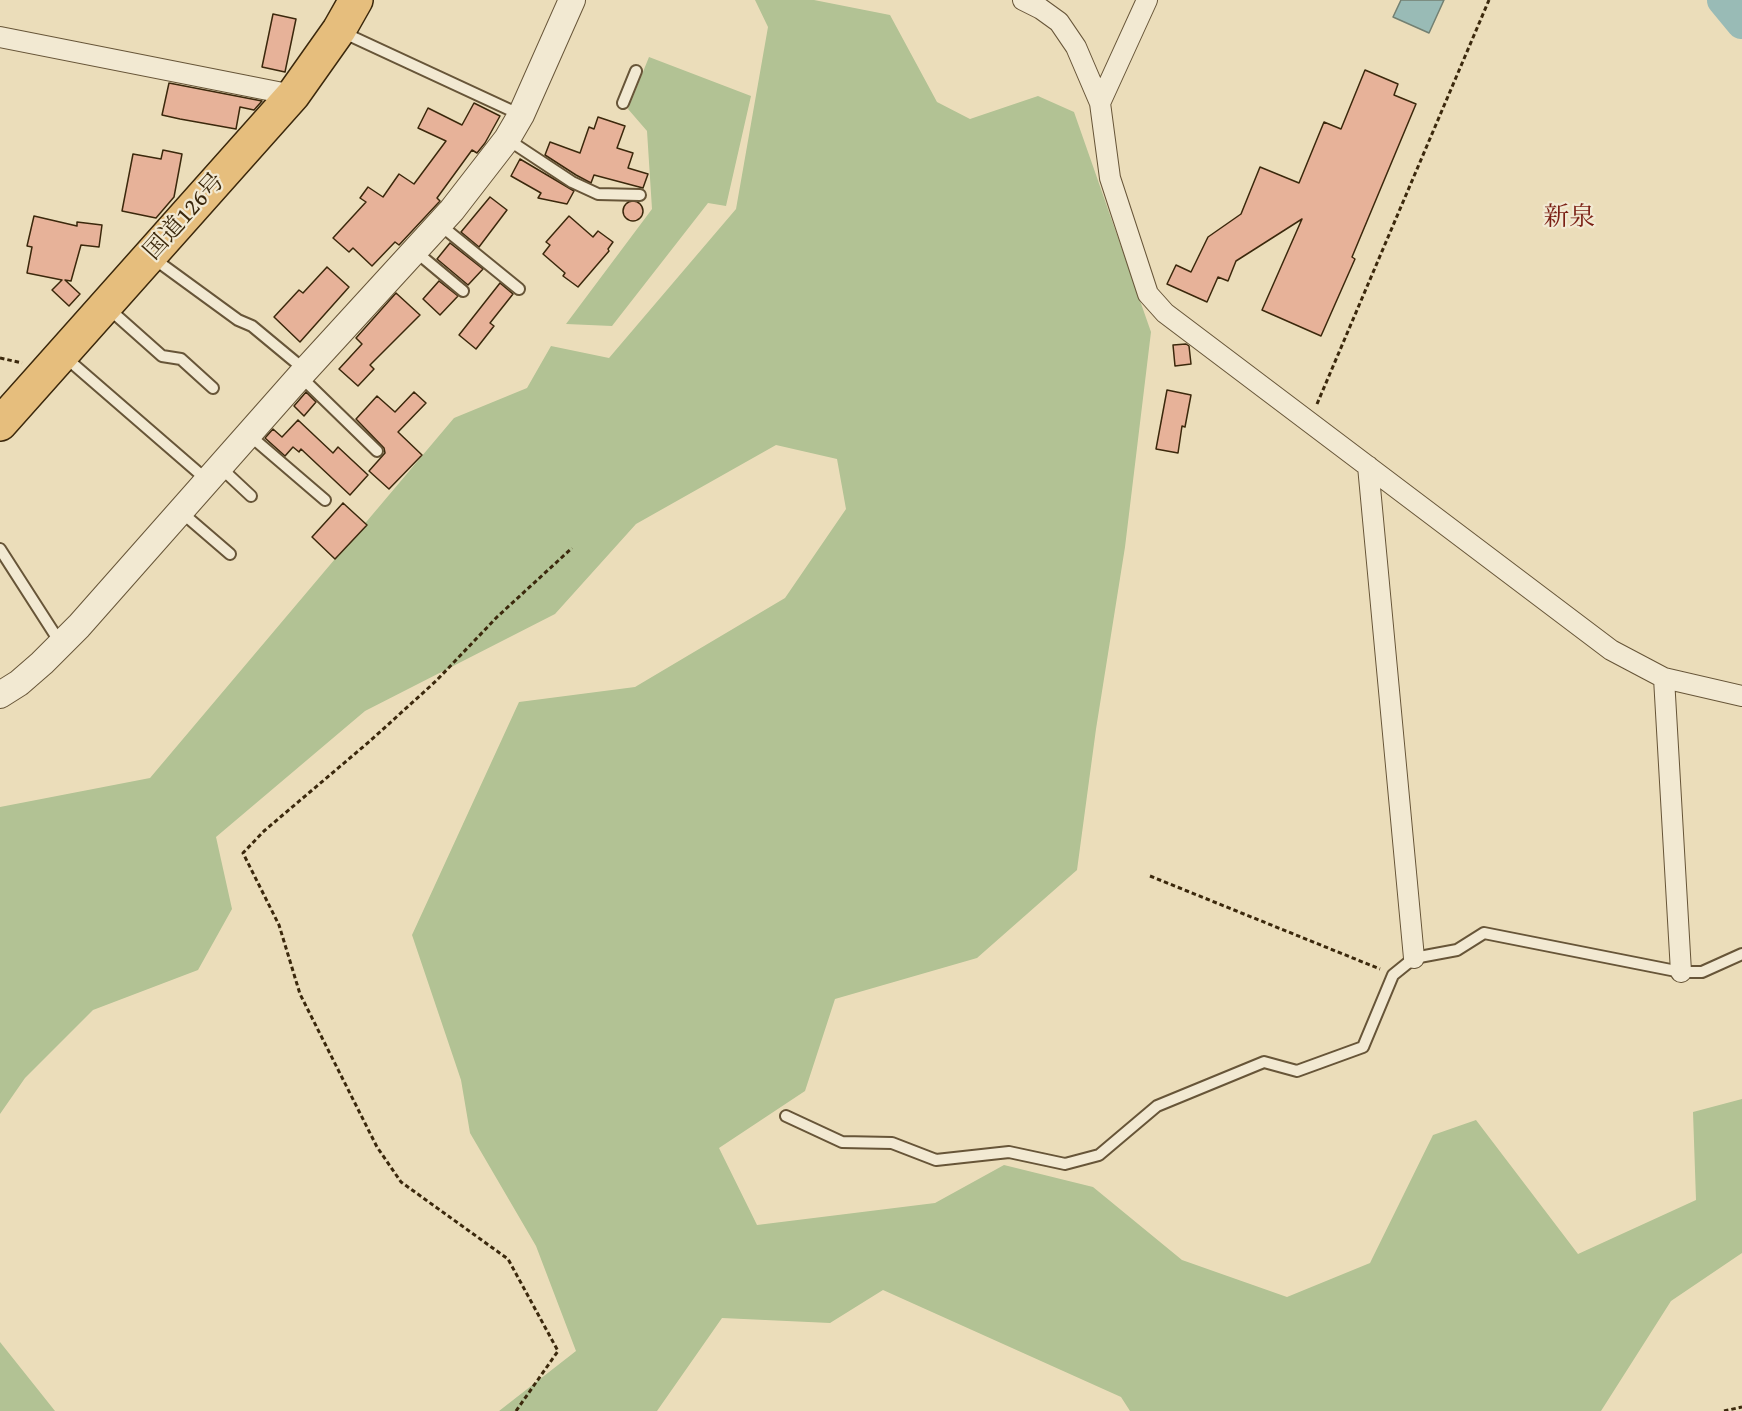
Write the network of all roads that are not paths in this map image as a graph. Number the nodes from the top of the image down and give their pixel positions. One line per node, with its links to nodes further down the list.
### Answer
1 (356, 0): 5 (highway, 国道126号)
2 (572, 0): 11 (street)
3 (1023, 0): 10 (street)
4 (1147, 0): 10 (street)
5 (339, 30): 8 (highway, 国道126号); 11 (lane)
6 (0, 37): 8 (street)
7 (636, 71): 9 (lane)
8 (293, 95): 16 (highway, 国道126号)
9 (623, 103)
10 (1100, 103): 26 (street)
11 (521, 115): 12 (street)
12 (507, 139): 13 (lane); 14 (street)
13 (640, 195)
14 (439, 224): 15 (street); 17 (lane)
15 (414, 250): 18 (lane); 21 (street)
16 (151, 256): 19 (highway, 国道126号); 21 (lane)
17 (519, 289)
18 (463, 291)
19 (106, 306): 20 (highway, 国道126号); 22 (lane)
20 (62, 355): 23 (highway, 国道126号); 27 (lane)
21 (303, 373): 24 (street); 25 (lane)
22 (213, 388)
23 (0, 424)
24 (248, 434): 27 (street); 29 (lane)
25 (377, 451)
26 (1368, 466): 34 (street); 38 (street)
27 (214, 473): 28 (lane); 30 (street)
28 (251, 496)
29 (325, 500)
30 (180, 511): 32 (lane); 33 (street)
31 (0, 549): 33 (lane)
32 (230, 555)
33 (61, 644): 35 (street)
34 (1665, 678): 36 (street); 39 (street)
35 (0, 695)
36 (1742, 696)
37 (1742, 954): 39 (lane)
38 (1414, 958): 39 (lane); 40 (lane)
39 (1681, 972)
40 (786, 1116)

